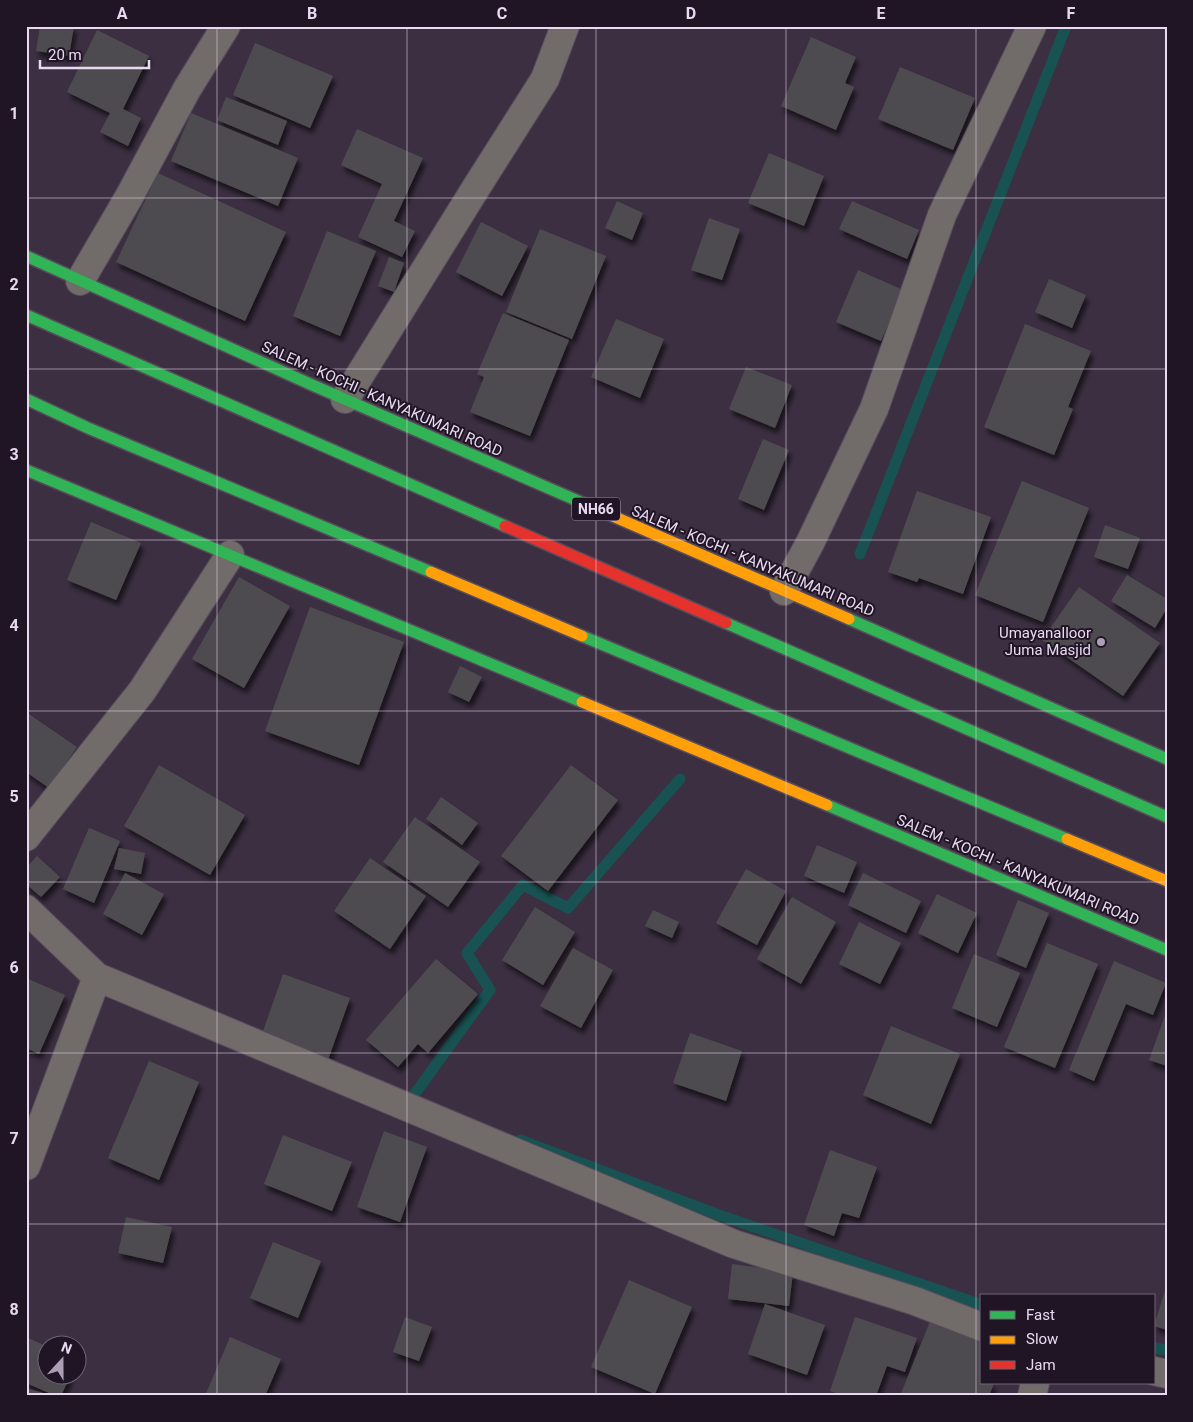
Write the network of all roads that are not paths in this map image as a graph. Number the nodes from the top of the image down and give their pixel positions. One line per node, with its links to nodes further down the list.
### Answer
1 (226, 26): 5 (street)
2 (565, 26): 8 (street)
3 (1032, 26): 11 (street)
4 (26, 256): 5 (highway, SALEM - KOCHI - KANYAKUMARI ROAD / NH66)
5 (80, 281): 8 (highway, SALEM - KOCHI - KANYAKUMARI ROAD / NH66)
6 (26, 315): 13 (highway)
7 (26, 399): 15 (highway)
8 (345, 400): 11 (highway, SALEM - KOCHI - KANYAKUMARI ROAD / NH66)
9 (26, 470): 10 (highway, SALEM - KOCHI - KANYAKUMARI ROAD)
10 (230, 555): 14 (street); 17 (highway, SALEM - KOCHI - KANYAKUMARI ROAD)
11 (784, 591): 12 (highway, SALEM - KOCHI - KANYAKUMARI ROAD / NH66)
12 (1167, 759)
13 (1167, 817)
14 (26, 838)
15 (1167, 881)
16 (26, 909): 18 (street)
17 (1167, 950)
18 (97, 977): 19 (street); 20 (street)
19 (26, 1166)
20 (980, 1326)

